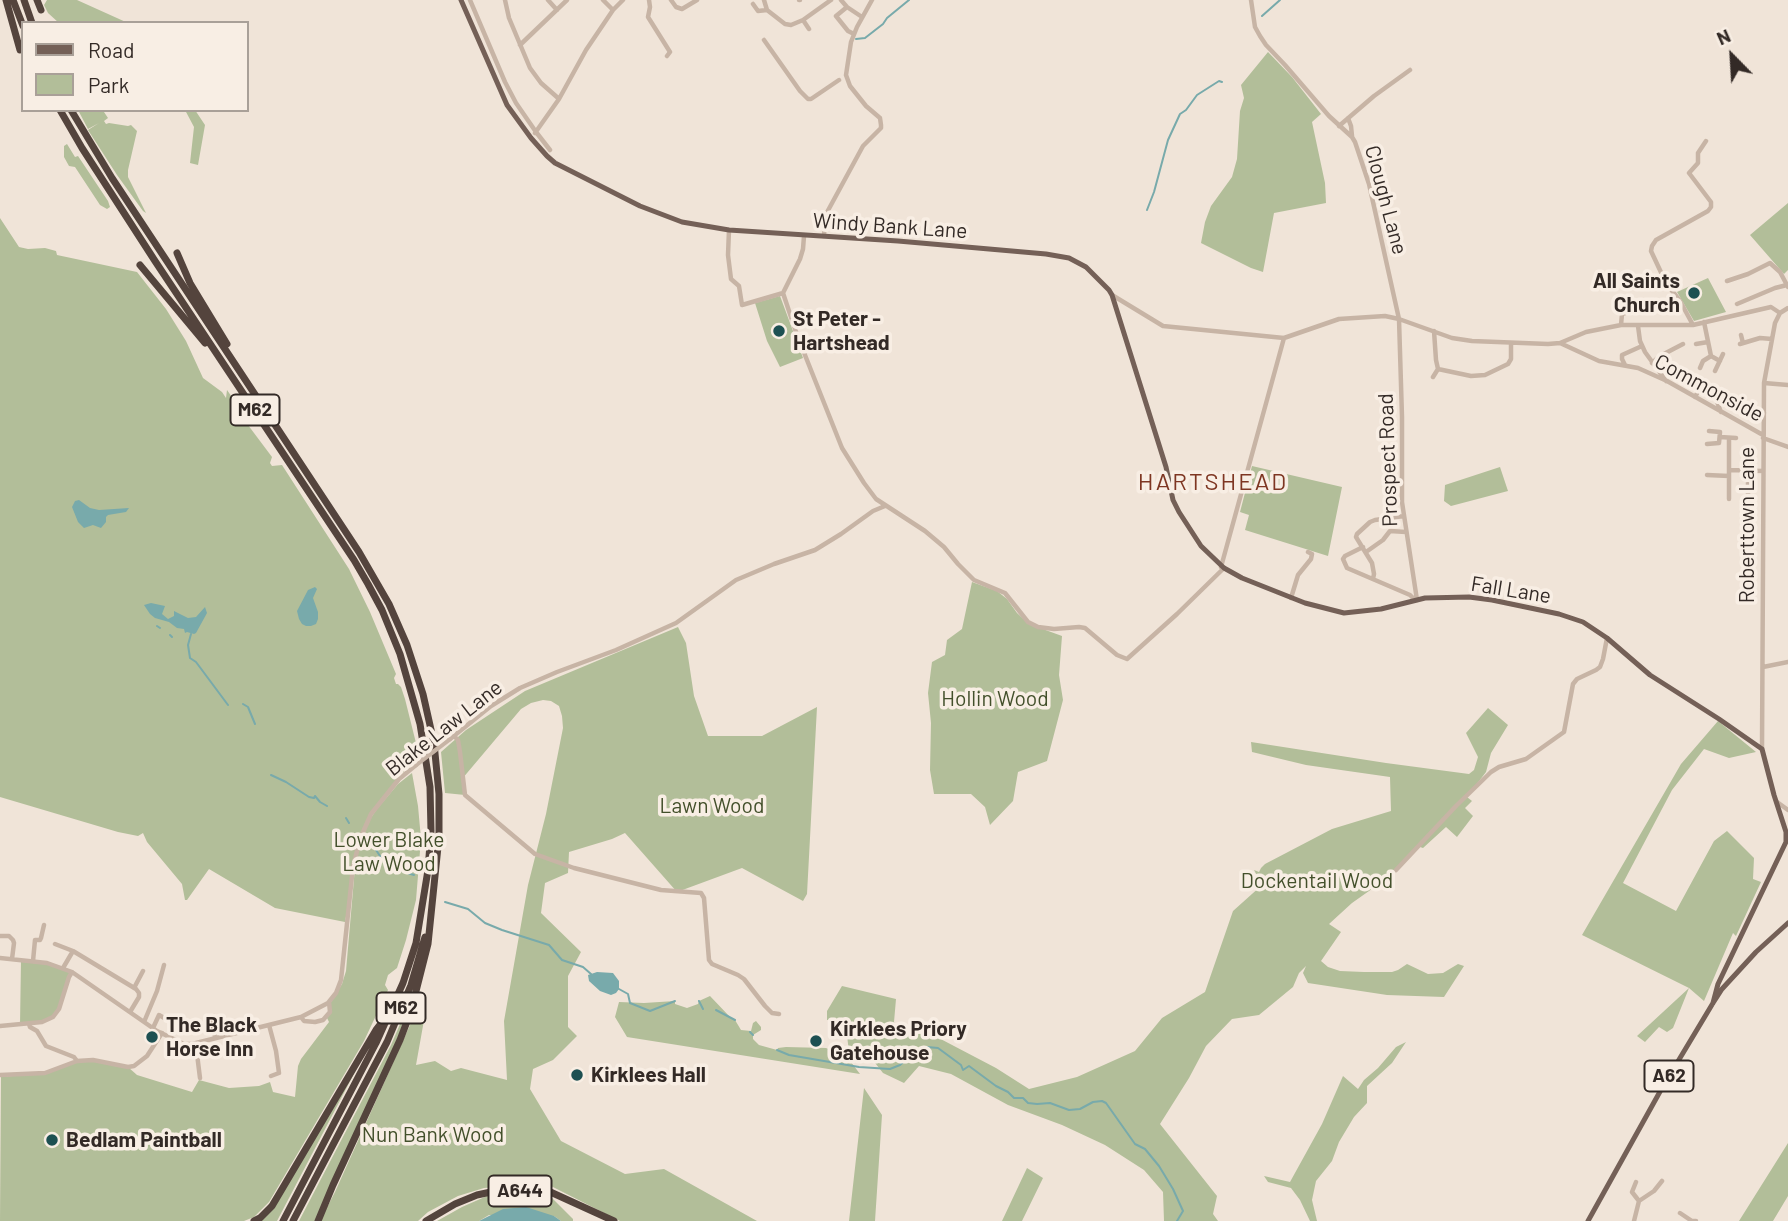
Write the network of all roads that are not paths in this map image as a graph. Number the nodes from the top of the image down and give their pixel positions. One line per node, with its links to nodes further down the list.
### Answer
1 (6, 0): 34 (highway)
2 (13, 0): 28 (highway)
3 (24, 0): 29 (highway)
4 (37, 0): 22 (highway)
5 (461, 0): 45 (main road, Windy Bank Lane)
6 (470, 0): 43 (street)
7 (505, 0): 33 (street)
8 (548, 0): 23 (street)
9 (567, 0): 23 (street)
10 (603, 0): 24 (street)
11 (623, 0): 24 (street)
12 (649, 0): 35 (street)
13 (671, 0): 14 (street)
14 (697, 0)
15 (764, 0): 25 (street)
16 (831, 0): 27 (street)
17 (842, 0): 21 (street)
18 (872, 0): 26 (street)
19 (1251, 0): 42 (street, Clough Lane)
20 (752, 4): 25 (street)
21 (847, 7): 26 (street); 31 (street)
22 (41, 10)
23 (557, 10): 33 (street)
24 (613, 10): 38 (street)
25 (767, 10): 27 (street)
26 (862, 17): 31 (street)
27 (803, 20): 30 (street)
28 (21, 21)
29 (31, 21)
30 (809, 29)
31 (854, 34): 37 (street)
32 (764, 40): 37 (street)
33 (520, 45): 38 (street)
34 (20, 50)
35 (667, 56)
36 (1410, 70): 41 (street)
37 (843, 77): 50 (street)
38 (559, 99): 43 (street)
39 (61, 112): 85 (highway, M62)
40 (72, 112): 84 (highway, M62)
41 (1348, 118): 42 (street); 44 (street)
42 (1339, 126): 44 (street, Clough Lane)
43 (536, 132): 45 (street); 47 (street)
44 (1352, 136): 61 (street, Clough Lane)
45 (531, 138): 48 (main road, Windy Bank Lane)
46 (1706, 141): 64 (street)
47 (550, 150)
48 (729, 230): 49 (main road, Windy Bank Lane); 55 (street)
49 (804, 236): 50 (main road, Windy Bank Lane); 55 (street)
50 (824, 236): 56 (main road, Windy Bank Lane)
51 (177, 253): 84 (highway)
52 (140, 265): 85 (highway)
53 (1727, 281): 54 (street)
54 (1787, 286): 57 (street)
55 (783, 293): 106 (street)
56 (1112, 295): 68 (street, Windy Bank Lane); 114 (main road)
57 (1737, 304)
58 (1788, 308): 60 (street)
59 (1628, 312): 63 (street)
60 (1780, 313): 62 (street); 69 (street, Roberttown Lane)
61 (1399, 319): 66 (street, Windy Bank Lane); 68 (street, Windy Bank Lane); 110 (street, Prospect Road)
62 (1704, 322): 64 (street); 71 (street)
63 (1621, 325): 65 (street); 70 (street)
64 (1693, 325): 65 (street)
65 (1638, 326): 75 (street)
66 (1434, 331): 72 (street, Windy Bank Lane); 81 (street)
67 (1741, 335): 69 (street)
68 (1284, 338): 114 (street)
69 (1772, 339): 88 (street, Roberttown Lane)
70 (1560, 342): 72 (street, Windy Bank Lane); 80 (street, Commonside)
71 (1708, 342): 74 (street); 77 (street)
72 (1511, 344): 81 (street)
73 (1683, 344): 79 (street)
74 (1696, 344)
75 (1642, 346): 79 (street); 80 (street)
76 (1723, 354): 78 (street)
77 (1711, 356): 78 (street); 82 (street)
78 (1720, 361): 83 (street)
79 (1652, 363): 87 (street)
80 (1625, 366): 87 (street, Commonside)
81 (1438, 369): 86 (street)
82 (1700, 369)
83 (1715, 372)
84 (242, 375): 127 (highway, M62)
85 (232, 376): 148 (highway, M62)
86 (1433, 377)
87 (1667, 381): 90 (street, Commonside)
88 (1764, 383): 89 (street); 93 (street, Roberttown Lane)
89 (1788, 385)
90 (1695, 397): 91 (street); 92 (street, Commonside)
91 (1717, 402): 92 (street); 93 (street)
92 (1721, 412): 96 (street, Commonside)
93 (1764, 413): 96 (street, Roberttown Lane)
94 (1709, 431): 95 (street)
95 (1720, 437): 97 (street); 99 (street)
96 (1763, 437): 100 (street, Commonside); 102 (street, Roberttown Lane)
97 (1729, 438): 98 (street); 103 (street)
98 (1736, 438)
99 (1707, 444)
100 (1788, 447)
101 (1748, 471): 102 (street); 103 (street); 105 (street)
102 (1763, 471): 120 (street, Roberttown Lane)
103 (1729, 473): 104 (street); 107 (street)
104 (1707, 475)
105 (1748, 494)
106 (876, 499): 108 (street); 109 (street)
107 (1729, 499)
108 (885, 506): 109 (street, Blake Law Lane); 114 (street)
109 (873, 511): 121 (street, Blake Law Lane)
110 (1404, 516): 111 (street, Prospect Road); 112 (street)
111 (1406, 532): 112 (street); 117 (street, Prospect Road)
112 (1365, 550): 115 (street); 115 (street)
113 (1312, 554): 116 (street)
114 (1222, 567): 116 (main road, Fall Lane)
115 (1373, 579): 117 (street)
116 (1291, 598): 117 (main road, Fall Lane)
117 (1416, 600): 118 (main road, Fall Lane)
118 (1607, 638): 122 (main road, Fall Lane); 126 (street)
119 (1788, 662): 120 (street)
120 (1763, 667): 122 (street, Roberttown Lane)
121 (452, 737): 145 (street, Blake Law Lane, bridge); 149 (street)
122 (1762, 749): 123 (main road)
123 (1776, 802): 124 (street); 125 (main road)
124 (1788, 810)
125 (1785, 817): 137 (main road)
126 (1396, 870)
127 (434, 889): 173 (highway, M62); 174 (highway)
128 (1788, 923): 142 (main road, A62)
129 (44, 925): 135 (street)
130 (0, 936): 134 (street)
131 (55, 944): 132 (street)
132 (73, 951): 138 (street); 144 (street)
133 (0, 958): 134 (street)
134 (12, 959): 135 (street)
135 (33, 961): 138 (street)
136 (164, 965): 152 (street)
137 (1727, 965): 141 (main road); 142 (main road)
138 (63, 968): 140 (street)
139 (143, 971): 144 (street)
140 (72, 972): 147 (street); 154 (street)
141 (1722, 976): 143 (main road); 146 (main road)
142 (1735, 976): 143 (main road, A62)
143 (1729, 983): 146 (main road, A62)
144 (134, 988): 147 (street)
145 (329, 1002): 151 (street); 151 (street)
146 (1713, 1003): 177 (main road, A62)
147 (130, 1012): 152 (street)
148 (390, 1012): 171 (highway, M62); 172 (highway)
149 (779, 1014)
150 (214, 1016): 159 (street)
151 (301, 1017): 155 (street)
152 (144, 1022): 157 (street)
153 (173, 1023): 157 (street)
154 (29, 1024): 156 (street); 161 (street)
155 (269, 1025): 159 (street); 163 (street)
156 (0, 1026)
157 (153, 1028): 158 (street)
158 (162, 1033): 160 (street); 161 (street)
159 (215, 1038): 160 (street)
160 (192, 1044): 164 (street)
161 (77, 1061): 162 (street)
162 (0, 1075)
163 (271, 1076)
164 (200, 1078)
165 (1662, 1181): 167 (street)
166 (1636, 1182): 169 (street)
167 (1654, 1191): 168 (street); 169 (street)
168 (1658, 1198)
169 (1639, 1201): 178 (street)
170 (1680, 1213): 179 (street)
171 (284, 1220)
172 (254, 1221)
173 (293, 1221)
174 (318, 1221)
175 (426, 1221): 176 (highway, A644)
176 (614, 1221)
177 (1588, 1221)
178 (1634, 1221)
179 (1696, 1221)

